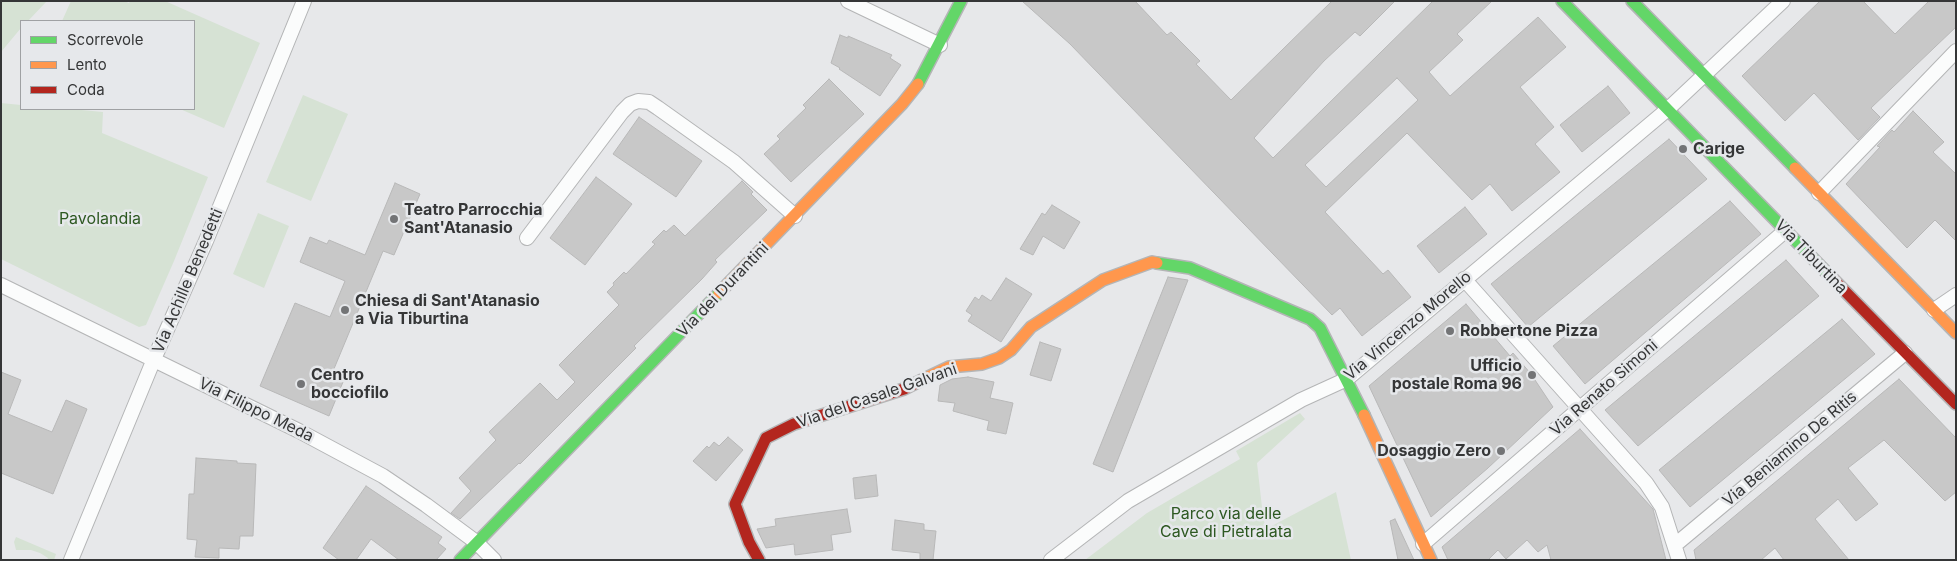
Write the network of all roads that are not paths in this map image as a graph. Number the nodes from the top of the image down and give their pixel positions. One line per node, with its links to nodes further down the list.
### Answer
1 (304, 1): 21 (street, Via Achille Benedetti)
2 (848, 1): 7 (street)
3 (961, 1): 7 (street, Via dei Durantini)
4 (1562, 1): 10 (street, Via Tiburtina)
5 (1632, 1): 9 (street)
6 (1783, 1): 9 (street)
7 (940, 45): 12 (street, Via dei Durantini)
8 (1956, 51): 11 (street)
9 (1704, 75): 10 (street); 11 (street)
10 (1668, 109): 13 (street, Via Tiburtina); 15 (street, Via Vincenzo Morello)
11 (1819, 193): 18 (street)
12 (795, 216): 14 (street); 25 (street, Via dei Durantini)
13 (1785, 232): 20 (street, Via Tiburtina); 24 (street, Via Renato Simoni)
14 (527, 238)
15 (1464, 279): 22 (street, Via Vincenzo Morello); 24 (street)
16 (1, 285): 21 (street, Via Filippo Meda)
17 (1956, 294): 18 (street)
18 (1934, 310): 19 (street)
19 (1956, 333)
20 (1905, 353): 23 (street, Via Tiburtina); 27 (street, Via Beniamino De Ritis)
21 (154, 359): 25 (street, Via Filippo Meda); 28 (street, Via Achille Benedetti)
22 (1347, 379): 26 (street, Via del Casale Galvani); 31 (street, Via del Casale Galvani); 32 (street, Via Vincenzo Morello)
23 (1956, 404)
24 (1579, 409): 26 (street, Via Renato Simoni); 27 (street)
25 (476, 542): 29 (street, Via dei Durantini); 30 (street, Via Filippo Meda)
26 (1423, 544): 33 (street, Via del Casale Galvani)
27 (1675, 545): 34 (street)
28 (71, 560)
29 (460, 560)
30 (494, 560)
31 (759, 560)
32 (1051, 560)
33 (1431, 560)
34 (1679, 560)

